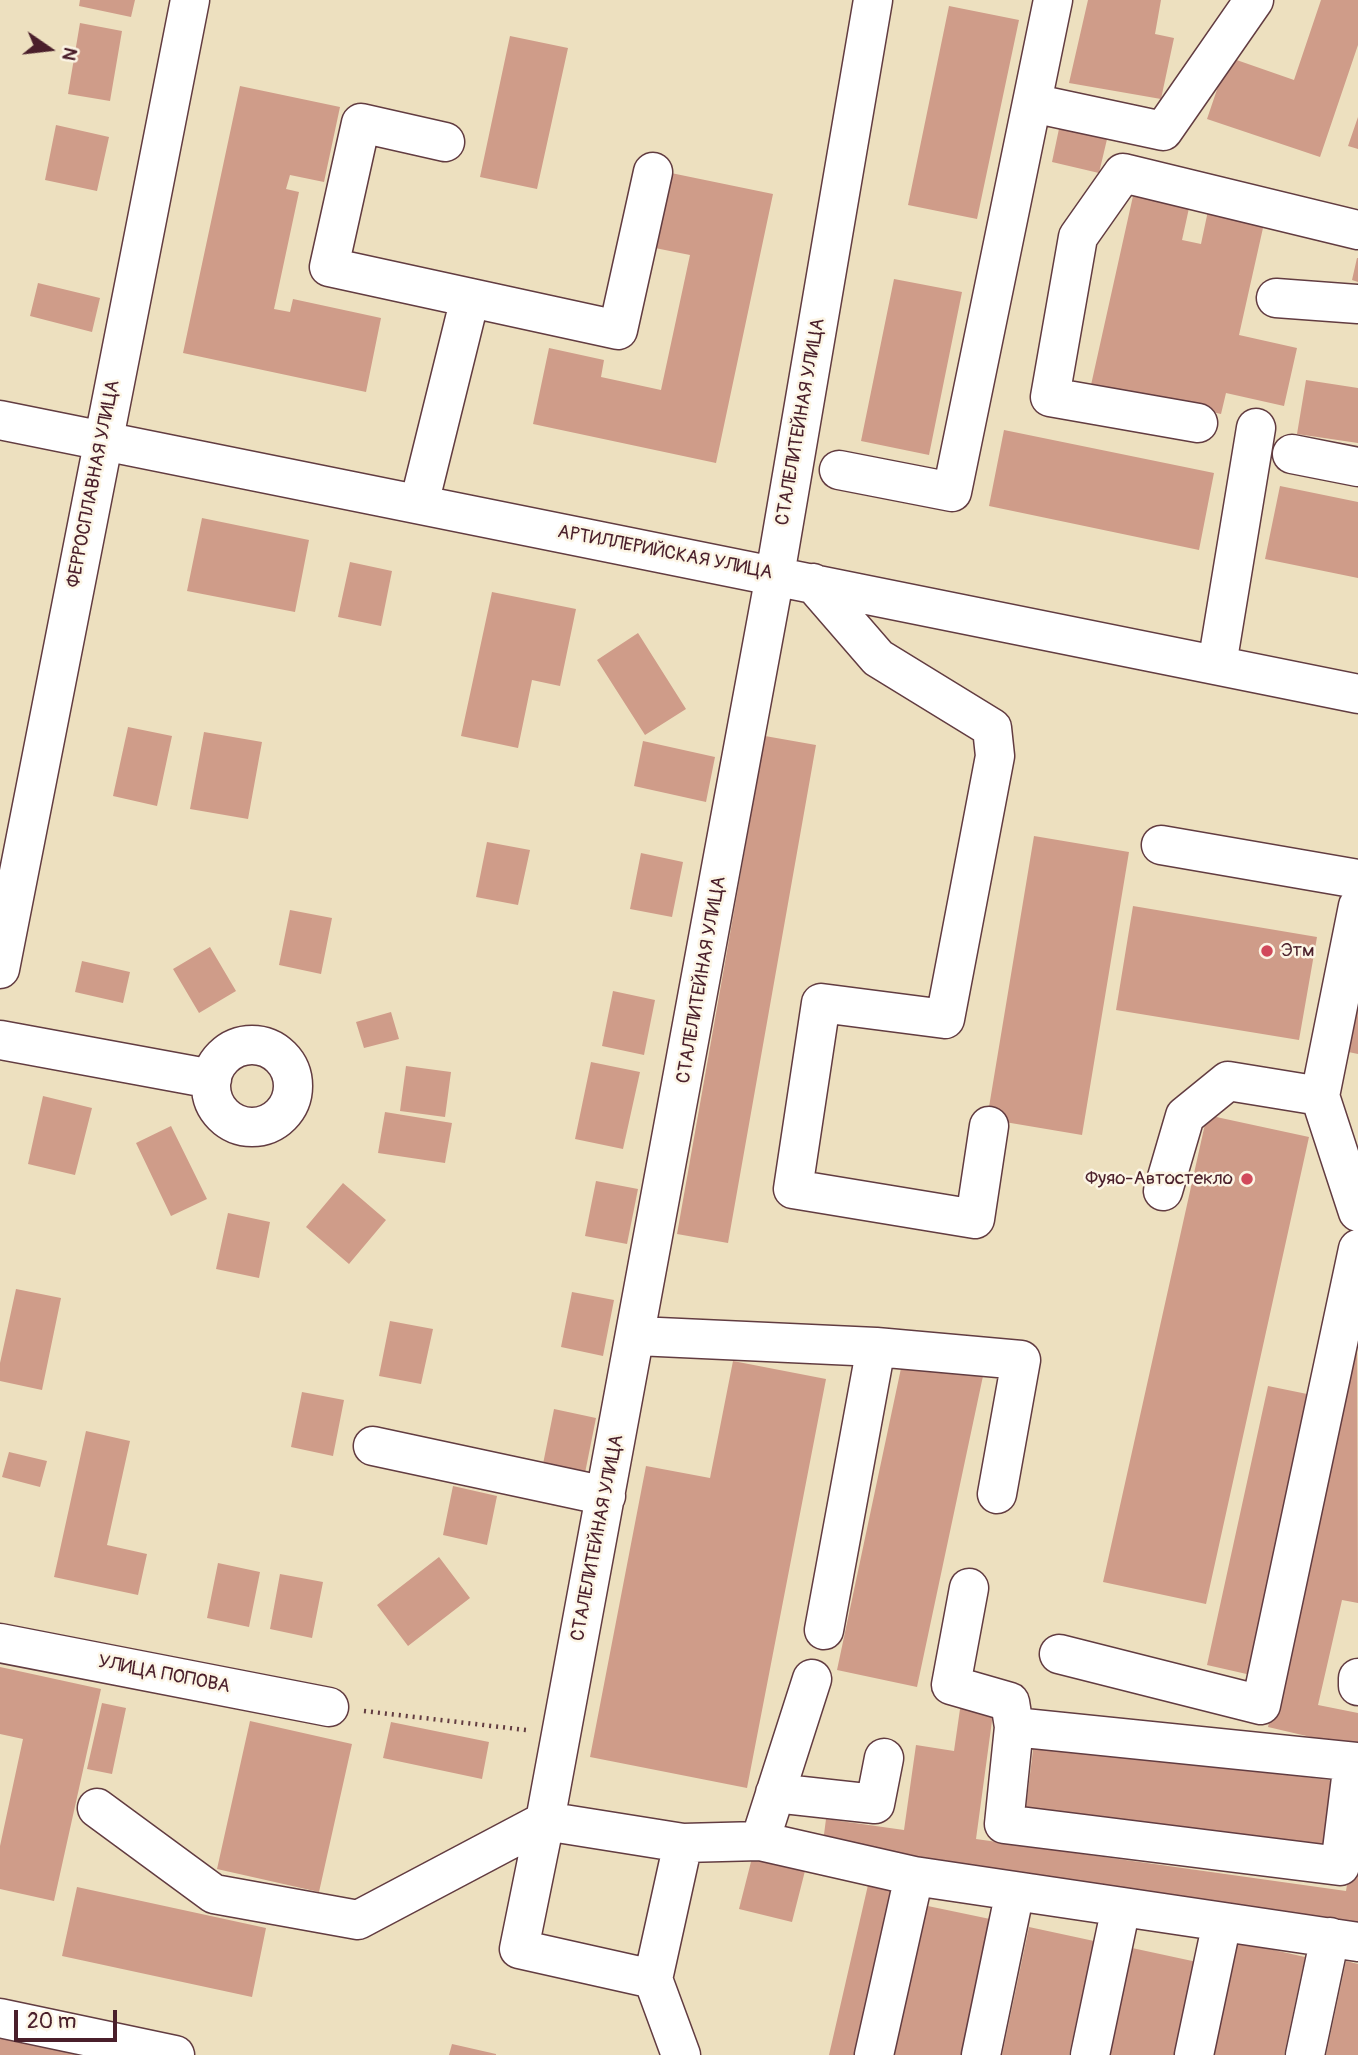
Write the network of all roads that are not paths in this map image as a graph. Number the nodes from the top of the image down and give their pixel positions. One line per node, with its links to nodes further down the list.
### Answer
1 (190, 0): 15 (street, ФЕРРОСПЛАВНАЯ УЛИЦА)
2 (873, 0): 20 (street, СТАЛЕЛИТЕЙНАЯ УЛИЦА)
3 (1053, 0): 5 (street)
4 (1254, 0): 5 (street)
5 (1032, 103): 18 (street)
6 (445, 142): 9 (street)
7 (653, 172): 9 (street)
8 (1358, 230): 13 (street)
9 (470, 298): 19 (street)
10 (1276, 298): 11 (street)
11 (1358, 304)
12 (0, 420): 15 (street, АРТИЛЛЕРИЙСКАЯ УЛИЦА)
13 (1198, 423)
14 (1256, 428): 22 (street)
15 (102, 441): 19 (street, АРТИЛЛЕРИЙСКАЯ УЛИЦА); 27 (street, ФЕРРОСПЛАВНАЯ УЛИЦА)
16 (1292, 454): 17 (street)
17 (1358, 467)
18 (839, 470)
19 (419, 504): 20 (street, АРТИЛЛЕРИЙСКАЯ УЛИЦА)
20 (775, 575): 21 (street, АРТИЛЛЕРИЙСКАЯ УЛИЦА); 35 (street, СТАЛЕЛИТЕЙНАЯ УЛИЦА)
21 (813, 583): 22 (street, АРТИЛЛЕРИЙСКАЯ УЛИЦА); 31 (street)
22 (1217, 665): 23 (street, АРТИЛЛЕРИЙСКАЯ УЛИЦА)
23 (1349, 696)
24 (1161, 845): 25 (street)
25 (1358, 879)
26 (1358, 906): 30 (street)
27 (0, 969)
28 (0, 1040): 29 (street)
29 (212, 1079)
30 (1321, 1097): 32 (street); 33 (street)
31 (989, 1126)
32 (1163, 1191)
33 (1358, 1212)
34 (1358, 1249): 43 (street)
35 (637, 1336): 36 (street); 39 (street, СТАЛЕЛИТЕЙНАЯ УЛИЦА)
36 (876, 1347): 38 (street); 41 (street)
37 (373, 1446): 39 (street)
38 (997, 1494)
39 (606, 1496): 53 (street, СТАЛЕЛИТЕЙНАЯ УЛИЦА)
40 (969, 1588): 48 (street)
41 (824, 1630)
42 (0, 1643): 47 (street, УЛИЦА ПОПОВА)
43 (1059, 1654)
44 (812, 1678): 51 (street)
45 (1358, 1678): 46 (street)
46 (1358, 1686)
47 (329, 1707)
48 (1014, 1727): 50 (street); 50 (street)
49 (884, 1758): 51 (street)
50 (1355, 1762)
51 (775, 1793): 54 (street)
52 (97, 1808): 53 (street)
53 (545, 1821): 55 (street); 61 (street, СТАЛЕЛИТЕЙНАЯ УЛИЦА)
54 (760, 1841): 55 (street); 56 (street)
55 (683, 1843): 61 (street)
56 (914, 1876): 57 (street); 65 (street)
57 (1016, 1891): 58 (street); 66 (street)
58 (1121, 1907): 59 (street); 67 (street)
59 (1222, 1922): 60 (street); 68 (street)
60 (1344, 1939): 69 (street)
61 (653, 1979): 64 (street)
62 (0, 2018): 63 (street)
63 (175, 2055)
64 (681, 2055)
65 (874, 2055)
66 (981, 2055)
67 (1090, 2055)
68 (1194, 2055)
69 (1305, 2055)

